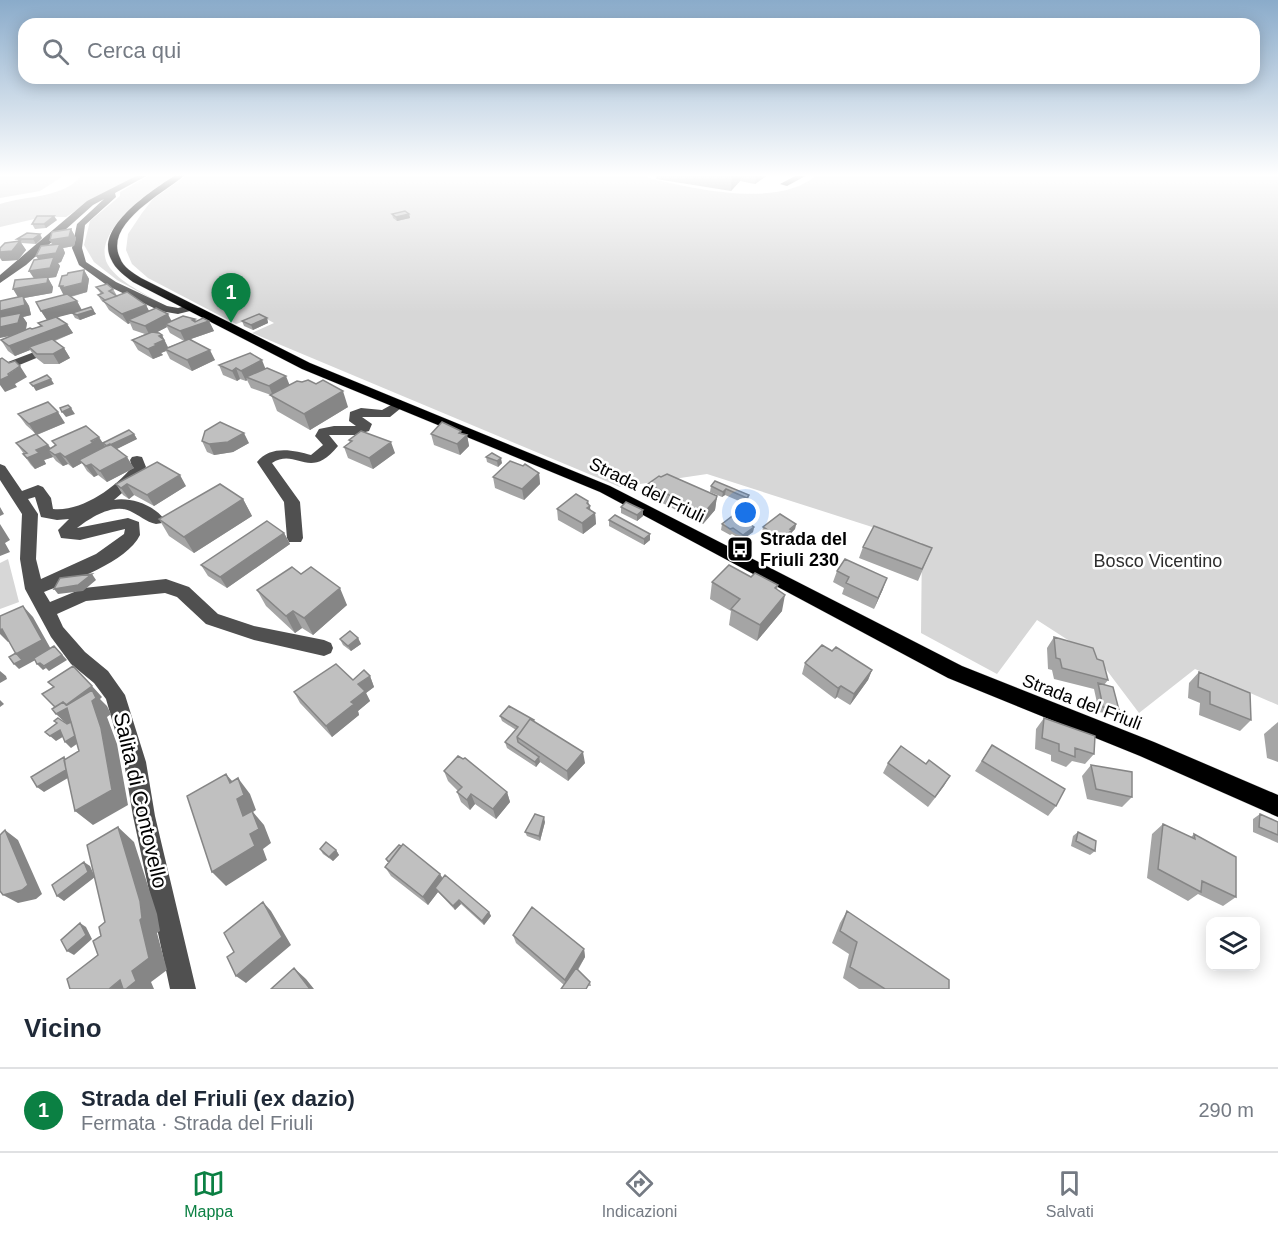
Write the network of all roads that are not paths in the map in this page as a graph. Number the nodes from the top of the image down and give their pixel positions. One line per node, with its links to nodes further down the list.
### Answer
1 (71, 220): 4 (street)
2 (85, 220): 5 (street, Strada del Friuli)
3 (126, 220): 5 (main road, Strada del Friuli)
4 (0, 280)
5 (190, 308): 8 (main road, Strada del Friuli)
6 (42, 352): 7 (street)
7 (0, 369)
8 (400, 404): 13 (street); 17 (main road, Strada del Friuli)
9 (137, 460): 11 (street)
10 (0, 469): 11 (street, Salita di Contovello)
11 (20, 497): 14 (street, Salita di Contovello)
12 (156, 519): 14 (street)
13 (295, 538)
14 (34, 590): 15 (street, Salita di Contovello)
15 (46, 611): 16 (street); 18 (street, Salita di Contovello)
16 (324, 648)
17 (1278, 806)
18 (183, 989)

